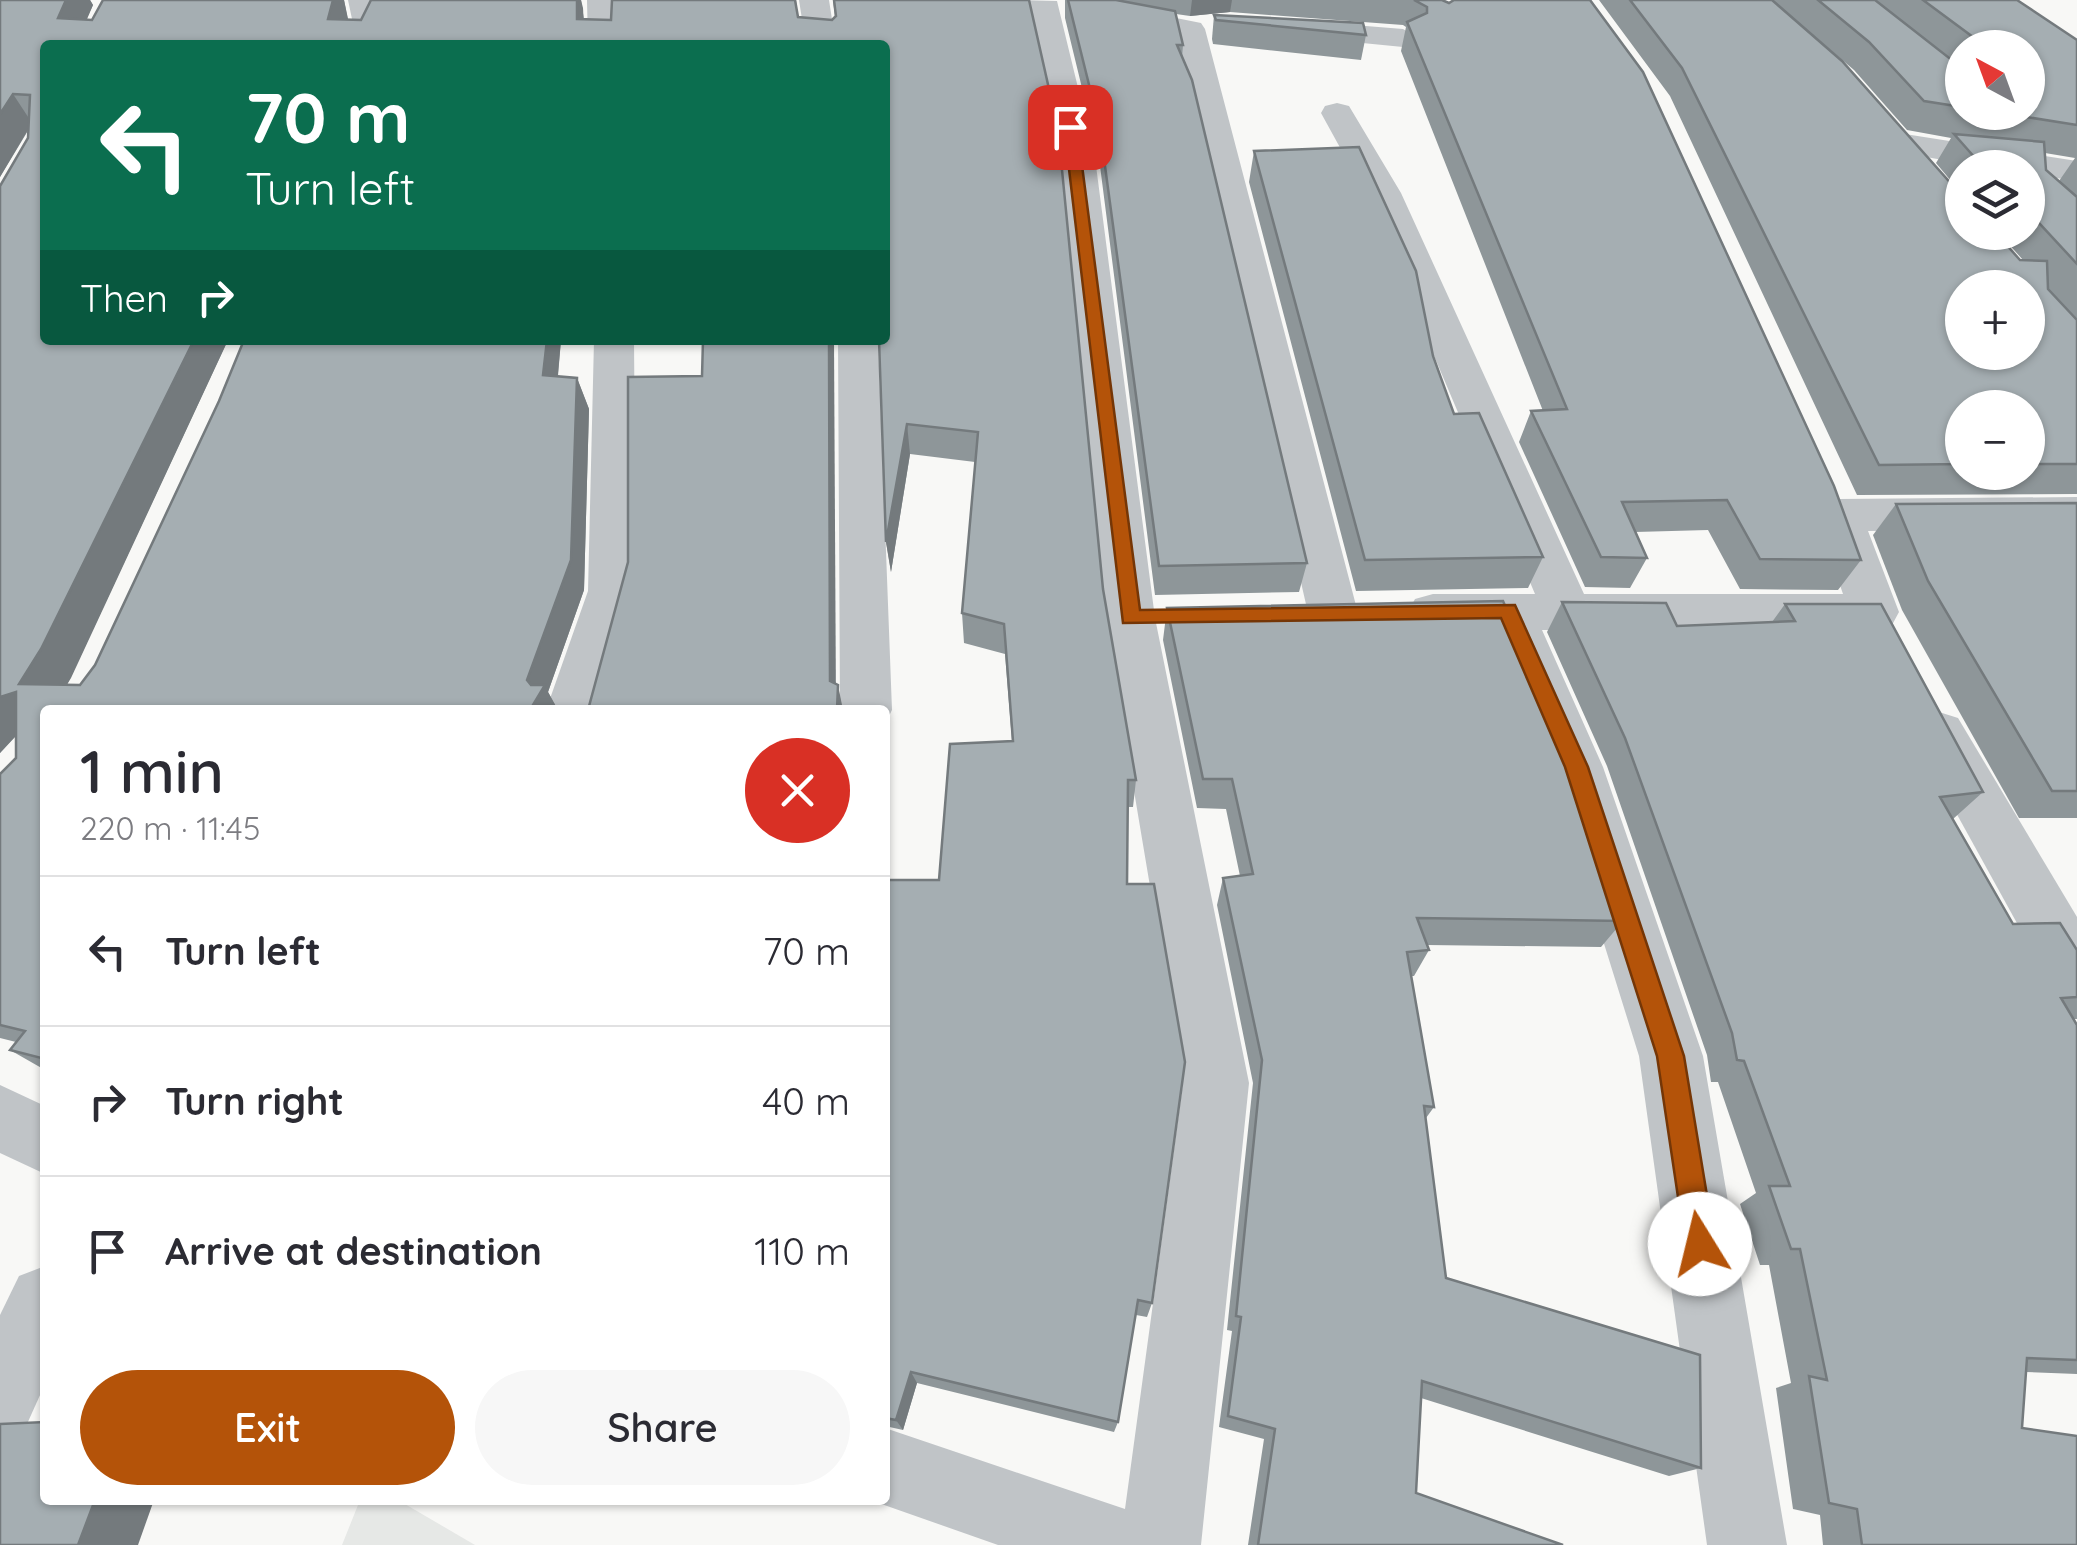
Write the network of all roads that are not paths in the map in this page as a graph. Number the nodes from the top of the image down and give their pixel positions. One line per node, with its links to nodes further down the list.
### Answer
1 (362, 0): 7 (street)
2 (602, 0): 8 (street)
3 (814, 0): 9 (street)
4 (1037, 1): 16 (street); 27 (street)
5 (1268, 28): 6 (street)
6 (1404, 38)
7 (360, 40)
8 (603, 40)
9 (820, 40)
10 (1337, 113): 16 (street)
11 (1954, 150): 12 (street)
12 (1927, 182)
13 (614, 345): 18 (street)
14 (858, 345): 19 (street)
15 (2077, 513): 17 (street)
16 (1537, 610): 17 (street); 28 (street)
17 (1874, 612): 20 (street)
18 (574, 705)
19 (866, 705)
20 (2077, 972)
21 (0, 1118): 22 (street)
22 (40, 1138)
23 (40, 1313): 24 (street)
24 (0, 1397)
25 (890, 1469): 26 (street)
26 (1116, 1545)
27 (1161, 1545)
28 (1747, 1545)

